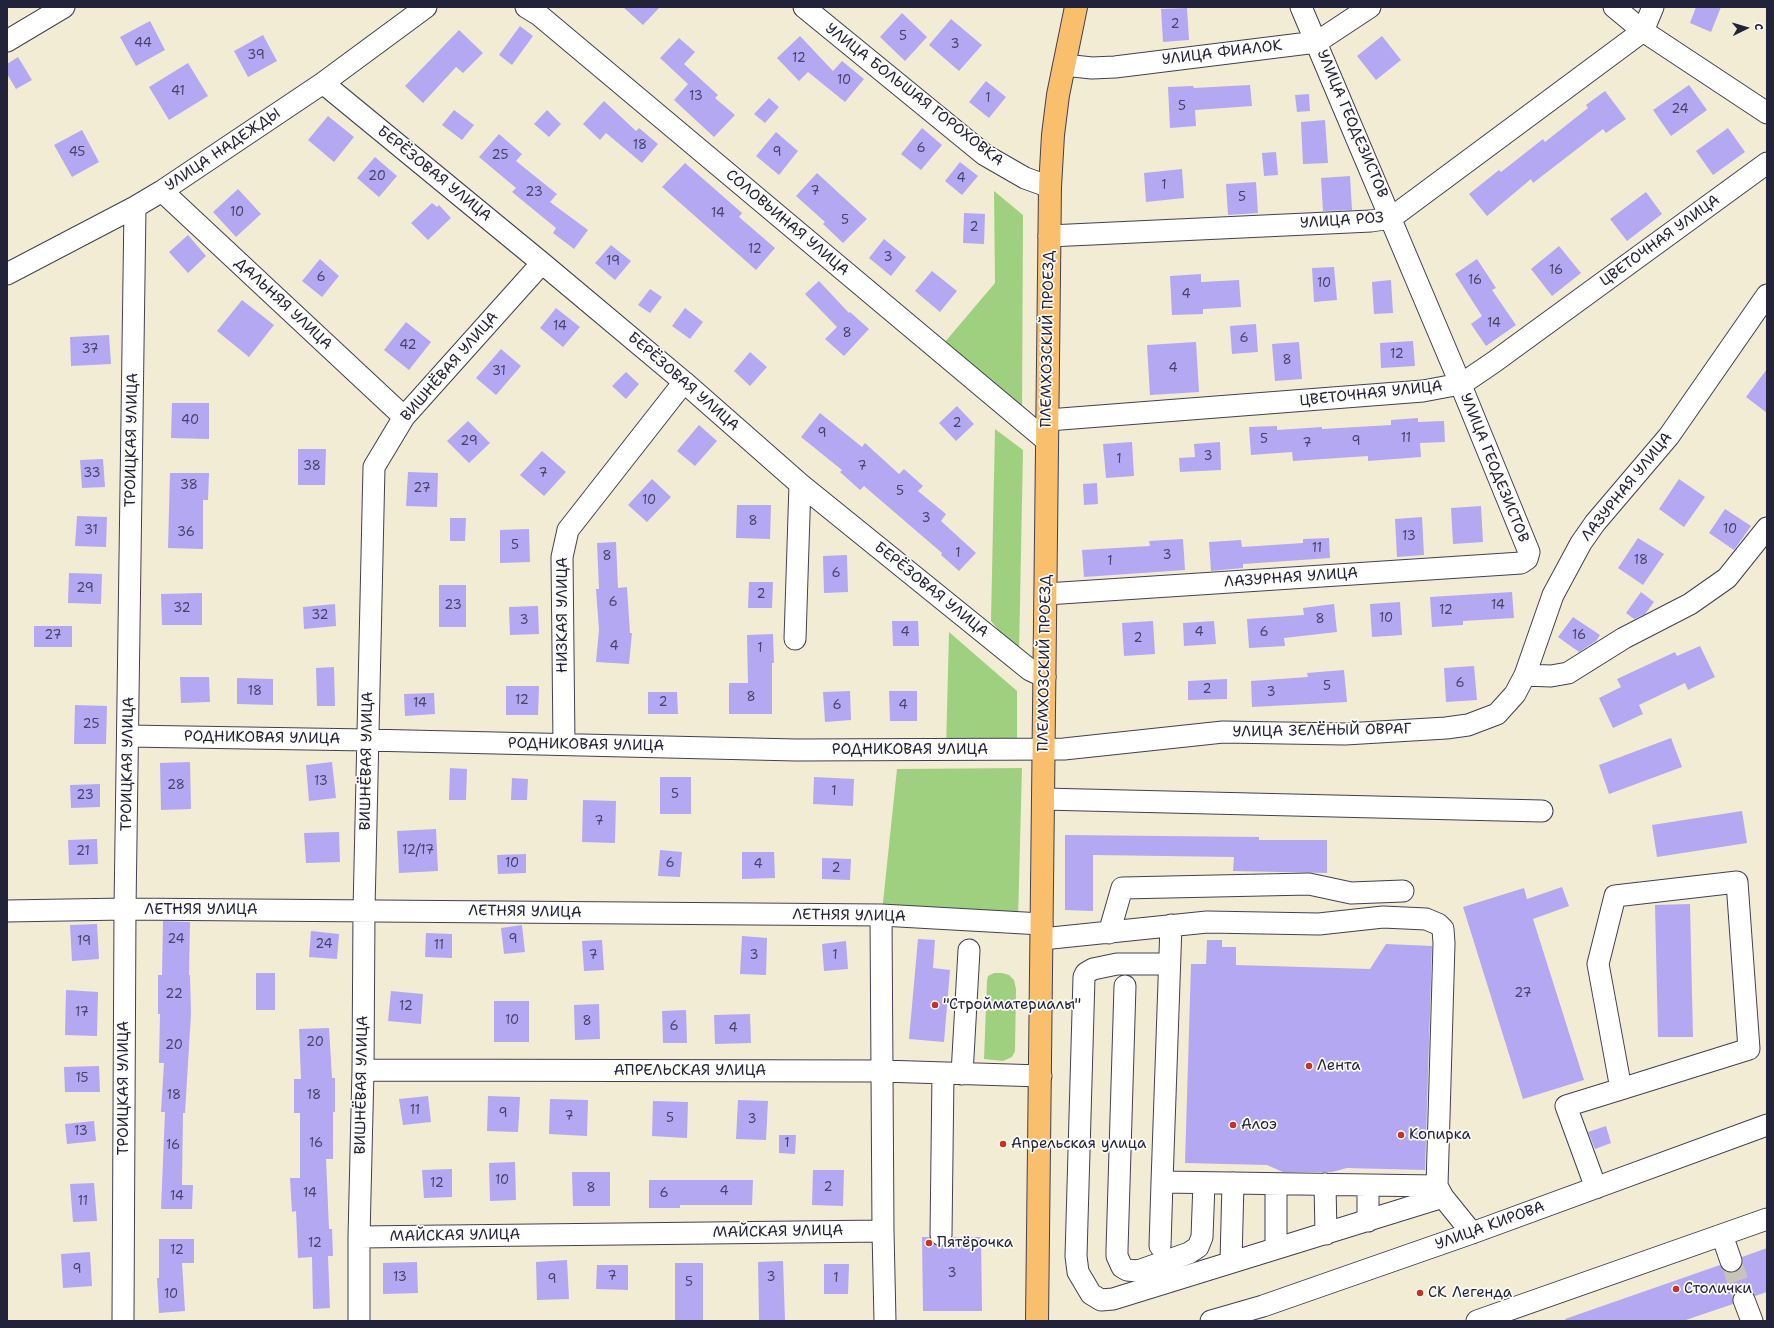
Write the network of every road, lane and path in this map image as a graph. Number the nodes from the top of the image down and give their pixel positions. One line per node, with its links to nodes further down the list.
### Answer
1 (64, 7): 11 (street)
2 (426, 7): 14 (street, УЛИЦА НАДЕЖДЫ)
3 (526, 7): 28 (street, СОЛОВЬИНАЯ УЛИЦА)
4 (804, 7): 17 (street, УЛИЦА БОЛЬШАЯ ГОРОХОВКА)
5 (1302, 7): 12 (street, УЛИЦА ГЕОДЕЗИСТОВ)
6 (1370, 7): 12 (street, УЛИЦА ФИАЛОК)
7 (1614, 7): 10 (street)
8 (1653, 7): 10 (street)
9 (1075, 8): 13 (main road, ПЛЕМХОЗСКИЙ ПРОЕЗД)
10 (1643, 31): 15 (street); 20 (street, УЛИЦА РОЗ)
11 (7, 41)
12 (1317, 42): 13 (street, УЛИЦА ФИАЛОК); 20 (street, УЛИЦА ГЕОДЕЗИСТОВ)
13 (1064, 65): 17 (main road, ПЛЕМХОЗСКИЙ ПРОЕЗД)
14 (323, 83): 18 (street, УЛИЦА НАДЕЖДЫ); 22 (street, БЕРЁЗОВАЯ УЛИЦА)
15 (1767, 113)
16 (1767, 163): 26 (street, ЦВЕТОЧНАЯ УЛИЦА)
17 (1050, 187): 21 (main road, ПЛЕМХОЗСКИЙ ПРОЕЗД)
18 (162, 190): 19 (street, УЛИЦА НАДЕЖДЫ); 27 (street, ДАЛЬНЯЯ УЛИЦА)
19 (135, 207): 23 (street, УЛИЦА НАДЕЖДЫ); 36 (street, ТРОИЦКАЯ УЛИЦА)
20 (1391, 218): 21 (street, УЛИЦА РОЗ); 26 (street, УЛИЦА ГЕОДЕЗИСТОВ)
21 (1049, 236): 28 (main road, ПЛЕМХОЗСКИЙ ПРОЕЗД)
22 (542, 263): 25 (street, БЕРЁЗОВАЯ УЛИЦА); 27 (street, ВИШНЁВАЯ УЛИЦА)
23 (7, 274)
24 (1767, 295): 34 (street, ЛАЗУРНАЯ УЛИЦА)
25 (684, 382): 29 (street, БЕРЁЗОВАЯ УЛИЦА); 38 (street, НИЗКАЯ УЛИЦА)
26 (1460, 383): 28 (street, ЦВЕТОЧНАЯ УЛИЦА); 31 (street, УЛИЦА ГЕОДЕЗИСТОВ)
27 (404, 417): 37 (street, ВИШНЁВАЯ УЛИЦА)
28 (1047, 431): 32 (main road, ПЛЕМХОЗСКИЙ ПРОЕЗД)
29 (800, 484): 33 (street); 35 (street, БЕРЁЗОВАЯ УЛИЦА)
30 (1767, 528): 34 (street)
31 (1528, 552): 32 (street, ЛАЗУРНАЯ УЛИЦА)
32 (1046, 594): 35 (main road, ПЛЕМХОЗСКИЙ ПРОЕЗД)
33 (795, 639)
34 (1525, 674): 39 (street, УЛИЦА ЗЕЛЁНЫЙ ОВРАГ)
35 (1045, 677): 39 (main road, ПЛЕМХОЗСКИЙ ПРОЕЗД)
36 (128, 736): 37 (street, РОДНИКОВАЯ УЛИЦА); 43 (street, ТРОИЦКАЯ УЛИЦА)
37 (367, 740): 38 (street, РОДНИКОВАЯ УЛИЦА); 44 (street, ВИШНЁВАЯ УЛИЦА)
38 (564, 744): 39 (street, РОДНИКОВАЯ УЛИЦА)
39 (1043, 749): 40 (main road, ПЛЕМХОЗСКИЙ ПРОЕЗД)
40 (1043, 799): 41 (street); 48 (main road, ПЛЕМХОЗСКИЙ ПРОЕЗД)
41 (1542, 811)
42 (1403, 890): 49 (street)
43 (125, 909): 44 (street, ЛЕТНЯЯ УЛИЦА); 45 (street, ЛЕТНЯЯ УЛИЦА); 81 (street, ТРОИЦКАЯ УЛИЦА)
44 (364, 910): 46 (street, ЛЕТНЯЯ УЛИЦА); 53 (street, ВИШНЁВАЯ УЛИЦА)
45 (7, 911)
46 (882, 915): 48 (street, ЛЕТНЯЯ УЛИЦА); 54 (street)
47 (1171, 925): 49 (street, ЛЕТНЯЯ УЛИЦА); 51 (street); 66 (street, ЛЕТНЯЯ УЛИЦА)
48 (1042, 932): 49 (street, ЛЕТНЯЯ УЛИЦА); 56 (main road, ПЛЕМХОЗСКИЙ ПРОЕЗД)
49 (1109, 933)
50 (969, 950): 55 (street)
51 (1169, 964): 59 (street); 77 (street)
52 (1125, 986): 60 (street)
53 (364, 1070): 54 (street, АПРЕЛЬСКАЯ УЛИЦА); 74 (street, ВИШНЁВАЯ УЛИЦА)
54 (882, 1071): 55 (street, АПРЕЛЬСКАЯ УЛИЦА); 69 (street)
55 (952, 1073): 56 (street, АПРЕЛЬСКАЯ УЛИЦА); 72 (street)
56 (1041, 1076): 84 (main road, ПЛЕМХОЗСКИЙ ПРОЕЗД)
57 (1621, 1089): 57 (street); 65 (street)
58 (1767, 1126): 65 (street, УЛИЦА КИРОВА)
59 (1162, 1182): 60 (street); 75 (street)
60 (1204, 1183): 61 (street)
61 (1233, 1183): 62 (street); 77 (street)
62 (1276, 1184): 63 (street); 76 (street)
63 (1325, 1184): 64 (street); 71 (street)
64 (1368, 1185): 66 (street); 68 (street)
65 (1596, 1188): 70 (street, УЛИЦА КИРОВА)
66 (1440, 1192): 68 (street); 70 (street)
67 (1767, 1219): 73 (street)
68 (1368, 1221): 71 (street)
69 (883, 1231): 74 (street, МАЙСКАЯ УЛИЦА); 83 (street)
70 (1472, 1233): 80 (street, УЛИЦА КИРОВА)
71 (1326, 1234): 76 (street)
72 (941, 1235)
73 (1722, 1235): 78 (street); 86 (street)
74 (359, 1237): 82 (street, ВИШНЁВАЯ УЛИЦА)
75 (1160, 1246)
76 (1276, 1247): 77 (street)
77 (1231, 1261)
78 (1731, 1261)
79 (1744, 1300): 87 (street)
80 (1265, 1313): 85 (street, УЛИЦА КИРОВА)
81 (123, 1321)
82 (359, 1321)
83 (885, 1321)
84 (1037, 1321)
85 (1210, 1321)
86 (1477, 1321)
87 (1752, 1321)

